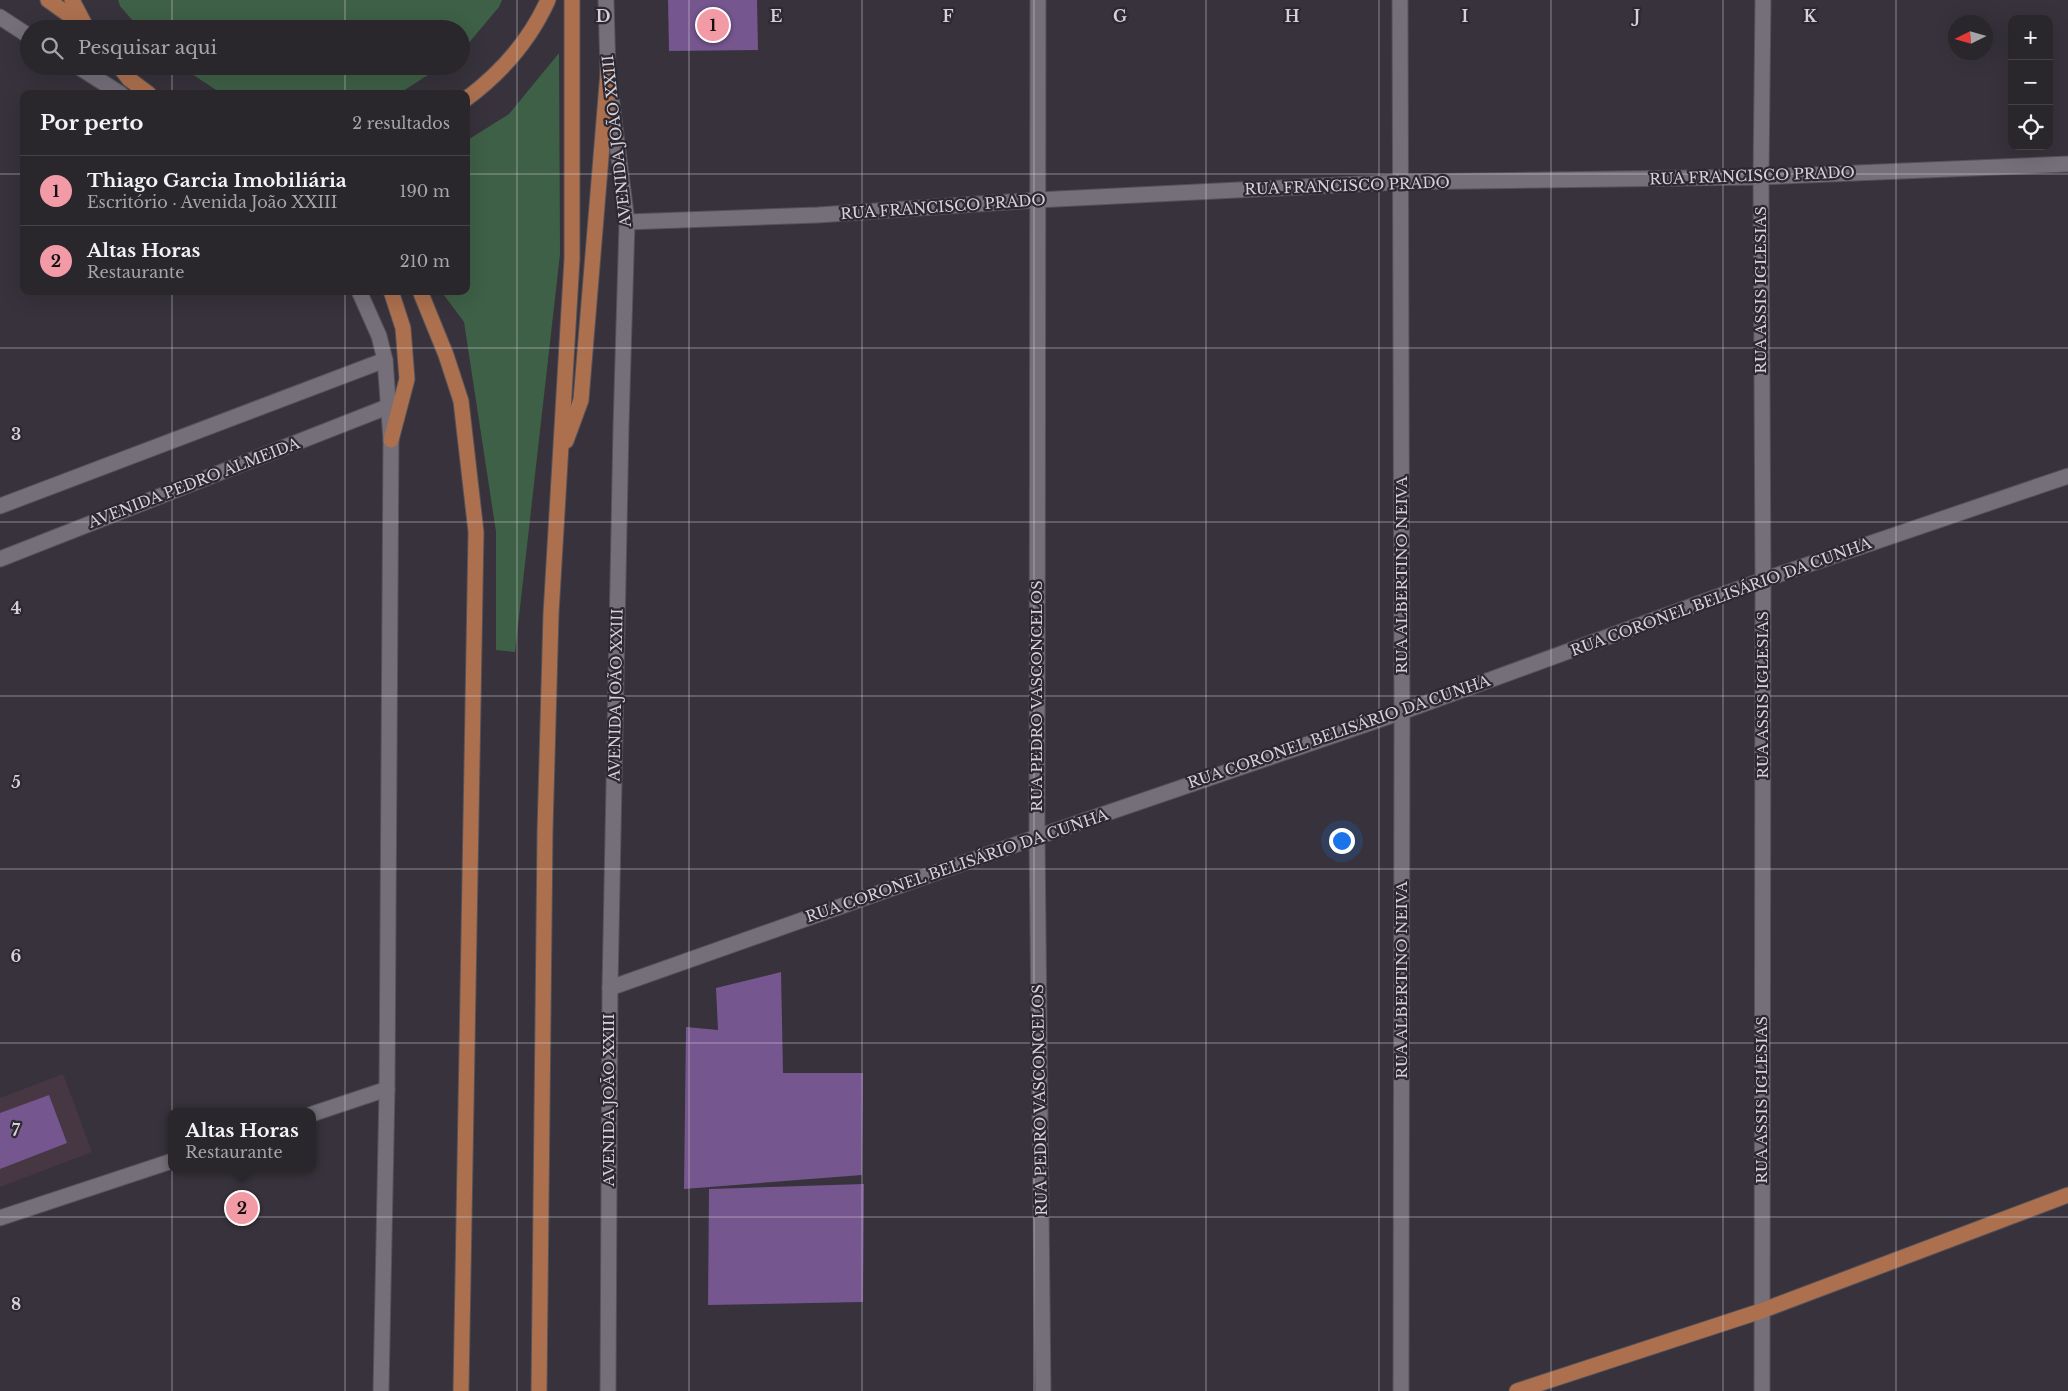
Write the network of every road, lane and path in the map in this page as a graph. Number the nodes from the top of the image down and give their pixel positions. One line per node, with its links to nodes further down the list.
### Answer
1 (48, 0): 10 (main road)
2 (72, 0): 11 (main road)
3 (548, 0): 18 (main road)
4 (572, 0): 30 (main road)
5 (606, 0): 13 (street, AVENIDA JOÃO XXIII)
6 (1038, 0): 22 (street, RUA PEDRO VASCONCELOS)
7 (1400, 0): 21 (street, RUA ALBERTINO NEIVA)
8 (1763, 0): 20 (street, RUA ASSIS IGLESIAS)
9 (0, 18): 12 (street)
10 (76, 20)
11 (83, 20)
12 (20, 30)
13 (608, 72): 23 (street, AVENIDA JOÃO XXIII); 30 (main road)
14 (91, 75): 16 (street)
15 (126, 75): 17 (main road)
16 (115, 90)
17 (145, 90)
18 (470, 96)
19 (2068, 164): 20 (street, RUA FRANCISCO PRADO)
20 (1761, 177): 21 (street, RUA FRANCISCO PRADO); 34 (street, RUA ASSIS IGLESIAS)
21 (1400, 182): 22 (street, RUA FRANCISCO PRADO); 35 (street, RUA ALBERTINO NEIVA)
22 (1037, 200): 23 (street, RUA FRANCISCO PRADO); 36 (street, RUA PEDRO VASCONCELOS)
23 (627, 222): 37 (street, AVENIDA JOÃO XXIII)
24 (361, 295): 27 (street)
25 (392, 295): 29 (main road)
26 (422, 295): 45 (main road)
27 (385, 360): 28 (street); 32 (street)
28 (388, 407): 29 (street); 33 (street, AVENIDA PEDRO ALMEIDA)
29 (391, 440): 38 (street)
30 (560, 457): 46 (main road)
31 (2068, 476): 34 (street, RUA CORONEL BELISÁRIO DA CUNHA)
32 (0, 506)
33 (0, 559)
34 (1763, 580): 35 (street, RUA CORONEL BELISÁRIO DA CUNHA); 43 (street, RUA ASSIS IGLESIAS)
35 (1402, 712): 36 (street, RUA CORONEL BELISÁRIO DA CUNHA); 49 (street, RUA ALBERTINO NEIVA)
36 (1037, 837): 37 (street, RUA CORONEL BELISÁRIO DA CUNHA); 48 (street, RUA PEDRO VASCONCELOS)
37 (610, 988): 47 (street, AVENIDA JOÃO XXIII)
38 (388, 1089): 39 (street); 44 (street)
39 (316, 1113)
40 (168, 1162): 42 (street)
41 (2068, 1195): 43 (main road)
42 (0, 1218)
43 (1761, 1311): 50 (main road); 51 (street, RUA ASSIS IGLESIAS)
44 (381, 1391)
45 (461, 1391)
46 (539, 1391)
47 (608, 1391)
48 (1044, 1391)
49 (1401, 1391)
50 (1518, 1391)
51 (1762, 1391)

